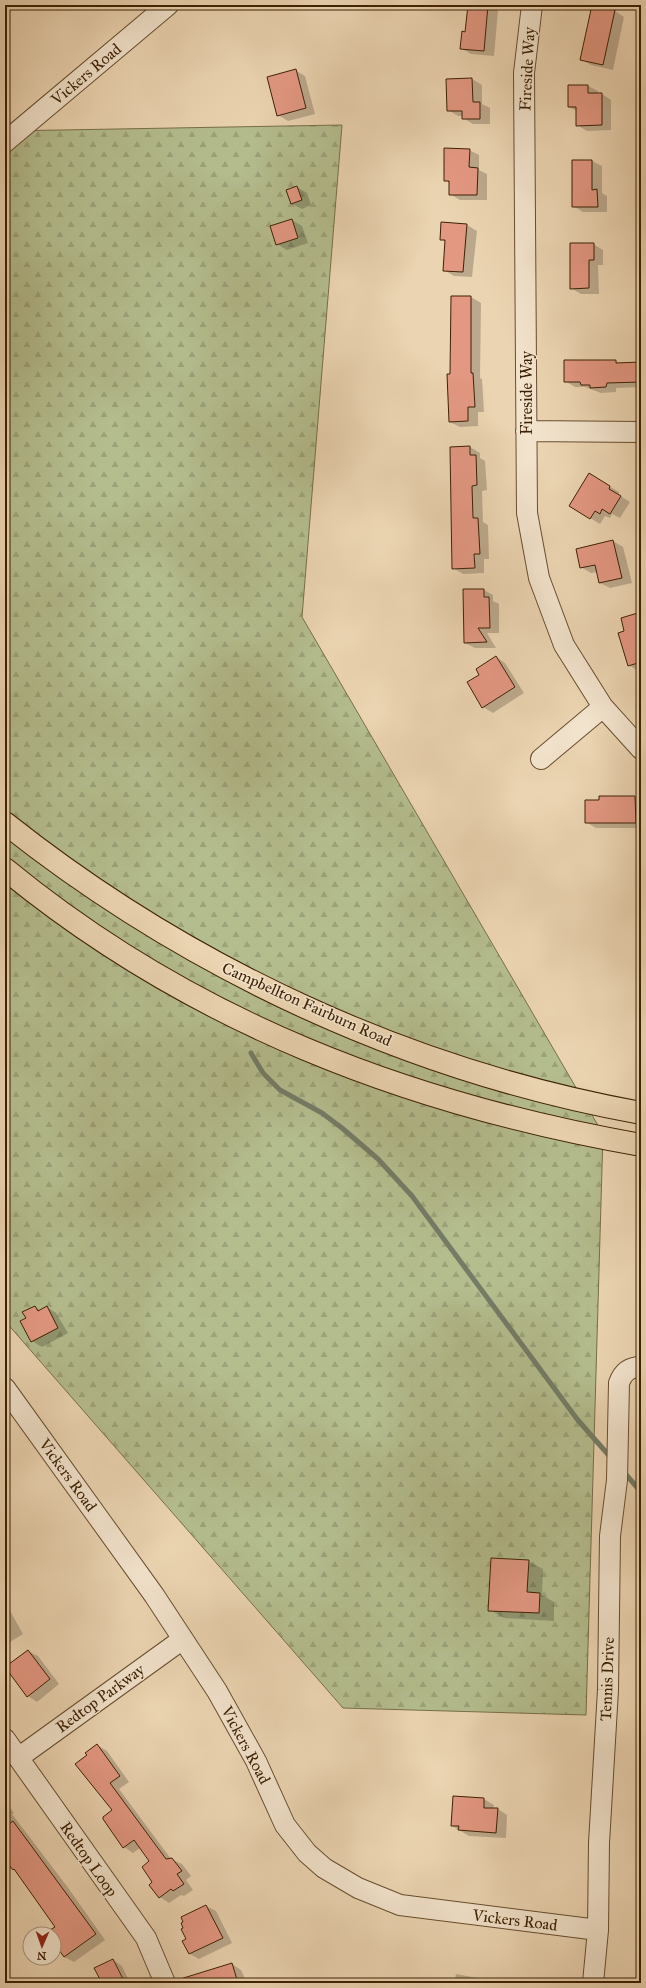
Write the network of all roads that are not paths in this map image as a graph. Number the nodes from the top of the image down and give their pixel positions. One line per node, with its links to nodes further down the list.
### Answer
1 (168, 5): 3 (street, Vickers Road)
2 (532, 5): 4 (street, Fireside Way)
3 (5, 142)
4 (526, 431): 5 (street); 6 (street, Fireside Way)
5 (641, 432)
6 (603, 707): 7 (street, Fireside Way); 8 (street)
7 (641, 750)
8 (541, 759)
9 (5, 823): 11 (main road, Campbellton Fairburn Road)
10 (5, 869): 12 (main road)
11 (641, 1113)
12 (641, 1145)
13 (641, 1367): 18 (street, Tennis Drive)
14 (5, 1388): 15 (street, Vickers Road)
15 (183, 1639): 17 (street, Redtop Parkway); 18 (street, Vickers Road)
16 (5, 1739): 17 (street, Redtop Loop)
17 (18, 1758): 19 (street, Redtop Loop)
18 (598, 1930): 20 (street, Tennis Drive)
19 (165, 1983)
20 (593, 1983)

